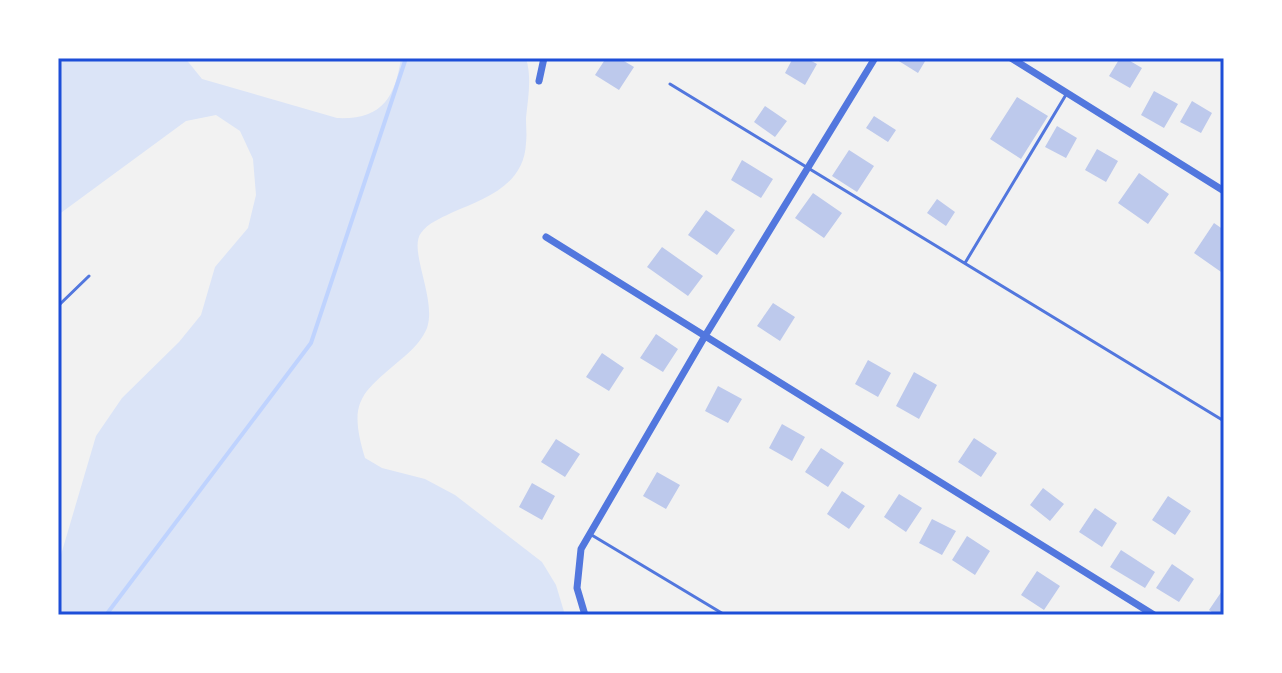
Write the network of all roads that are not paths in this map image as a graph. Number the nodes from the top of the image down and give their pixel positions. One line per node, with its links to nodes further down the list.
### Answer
1 (544, 58): 4 (street)
2 (875, 58): 7 (street)
3 (1011, 58): 6 (street)
4 (539, 81)
5 (670, 84): 7 (lane)
6 (1067, 93): 8 (street); 10 (lane)
7 (808, 168): 10 (lane); 13 (street)
8 (1224, 191)
9 (546, 237): 13 (street)
10 (965, 263): 14 (lane)
11 (89, 276): 12 (lane)
12 (58, 306)
13 (705, 336): 15 (street); 18 (street)
14 (1224, 421)
15 (590, 534): 16 (street); 17 (lane)
16 (585, 615)
17 (725, 615)
18 (1154, 615)

